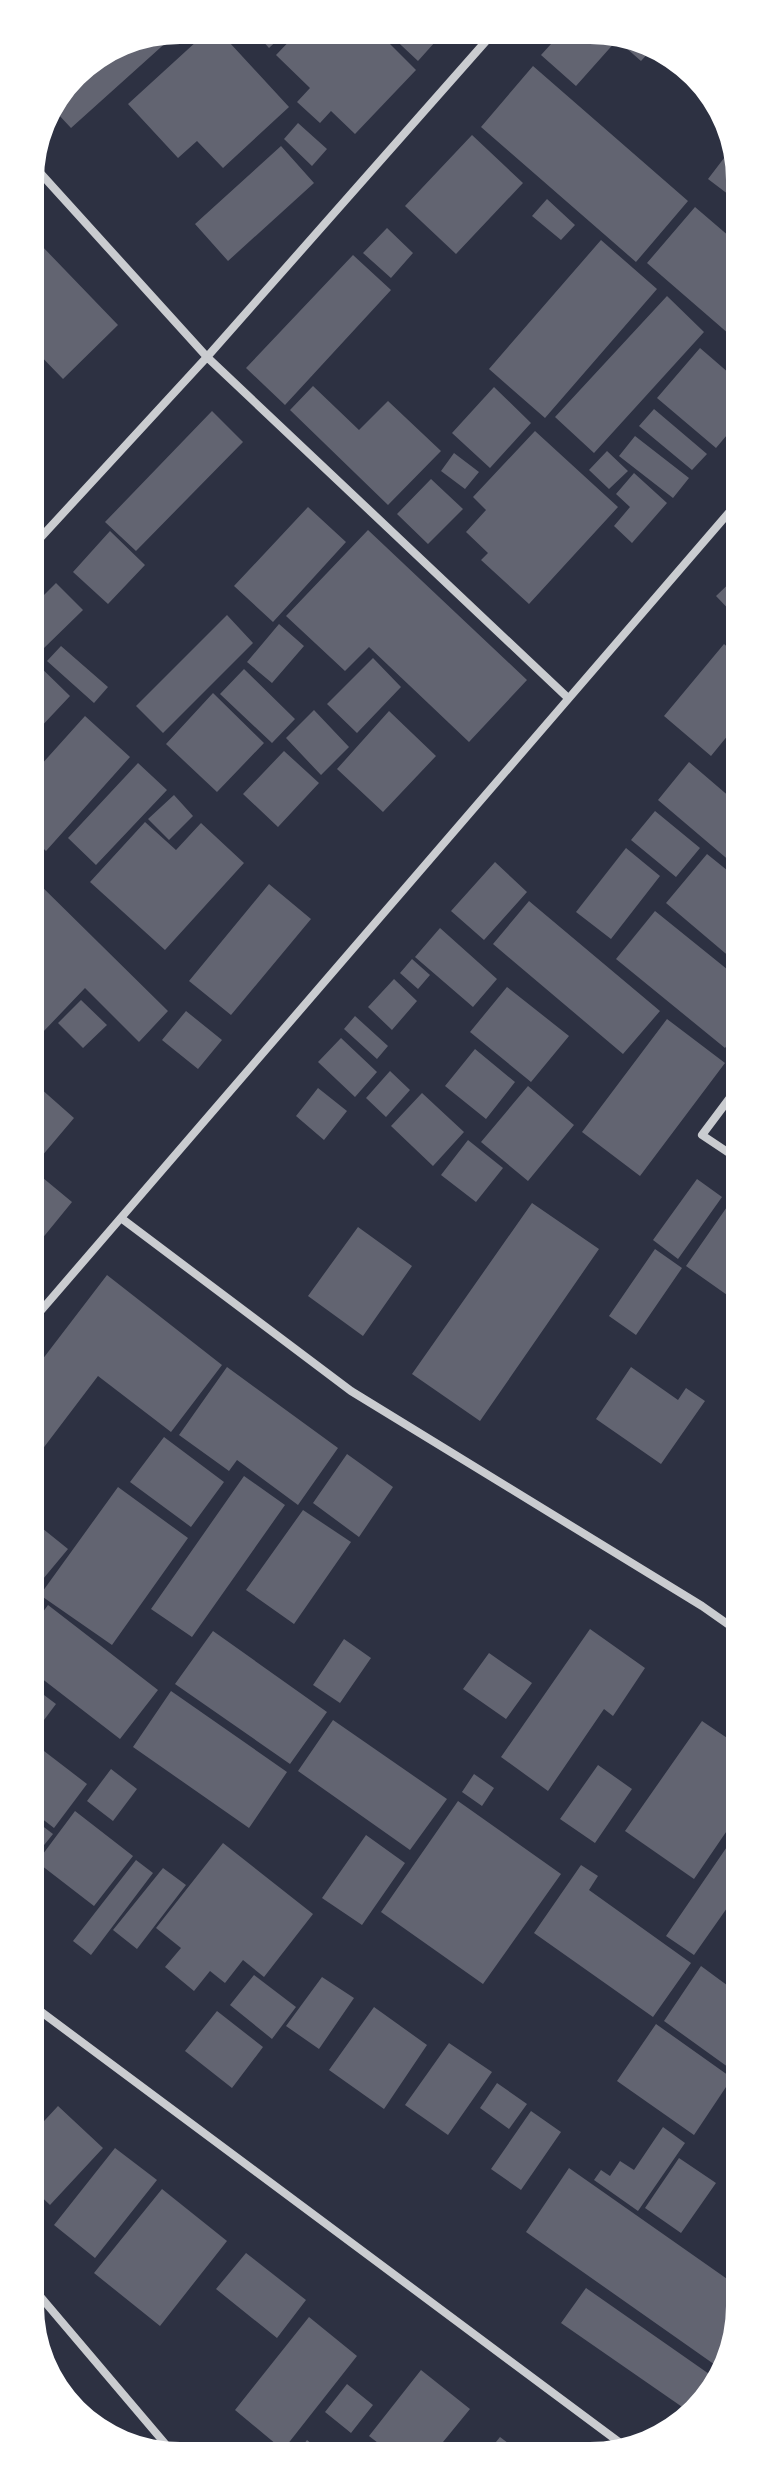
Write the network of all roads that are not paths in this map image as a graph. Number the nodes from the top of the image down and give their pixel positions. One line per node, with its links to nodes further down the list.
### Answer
1 (483, 44): 3 (street)
2 (44, 177): 3 (street)
3 (207, 357): 5 (street); 6 (street)
4 (726, 516): 6 (street)
5 (44, 534)
6 (567, 697): 9 (street)
7 (726, 1103): 8 (street)
8 (726, 1151)
9 (121, 1218): 10 (street); 11 (street)
10 (44, 1307)
11 (726, 1623)
12 (44, 2014): 14 (street)
13 (44, 2305): 15 (street)
14 (615, 2439)
15 (162, 2440)

